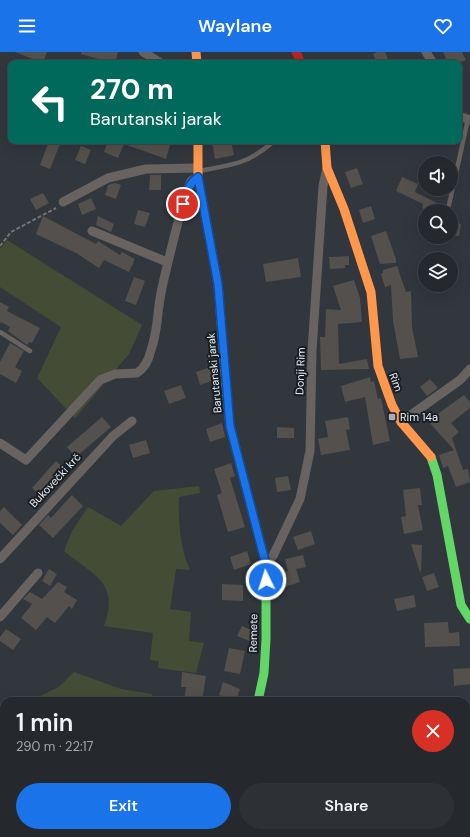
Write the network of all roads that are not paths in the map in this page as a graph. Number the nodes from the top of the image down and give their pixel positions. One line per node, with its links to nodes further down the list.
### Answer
1 (143, 52): 2 (street)
2 (155, 60)
3 (198, 144): 8 (street, Barutanski jarak)
4 (271, 144): 8 (lane)
5 (325, 144): 7 (street, Rim)
6 (459, 144): 10 (lane)
7 (327, 168): 17 (street, Rim); 20 (street, Donji Rim)
8 (198, 172): 9 (street); 12 (street); 20 (street, Barutanski jarak)
9 (64, 202)
10 (449, 204)
11 (92, 231): 12 (street)
12 (167, 262): 18 (street)
13 (0, 332): 14 (lane)
14 (30, 350)
15 (470, 369): 17 (street)
16 (132, 421): 19 (street, Bukovečki krč)
17 (401, 422): 23 (street, Rim)
18 (0, 443)
19 (0, 559)
20 (266, 565): 24 (street, Remete)
21 (38, 573): 22 (street)
22 (0, 617)
23 (470, 619)
24 (259, 697)

